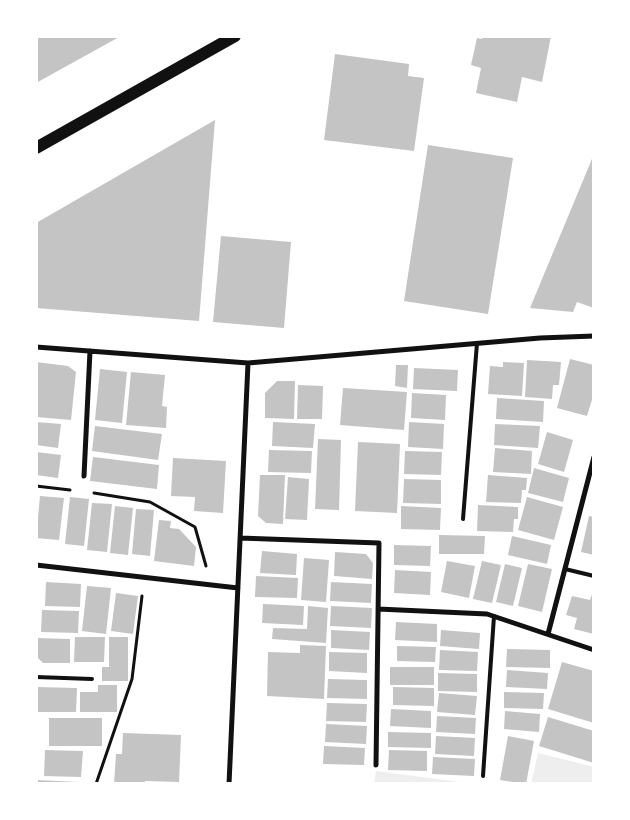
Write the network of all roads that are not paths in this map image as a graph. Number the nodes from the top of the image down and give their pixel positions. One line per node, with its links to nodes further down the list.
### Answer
1 (235, 36): 2 (main road)
2 (36, 148)
3 (594, 336): 4 (street)
4 (476, 343): 7 (street); 10 (lane)
5 (36, 347): 6 (street)
6 (90, 351): 7 (street); 9 (street)
7 (248, 364): 11 (street)
8 (594, 457): 13 (street)
9 (84, 476)
10 (463, 518)
11 (240, 538): 15 (street); 16 (street)
12 (36, 564): 15 (street)
13 (565, 569): 14 (lane); 18 (street)
14 (594, 576)
15 (238, 588): 24 (street)
16 (378, 609): 17 (street); 22 (street)
17 (494, 616): 18 (street); 23 (lane)
18 (548, 634): 19 (street)
19 (594, 650)
20 (36, 677): 21 (lane)
21 (92, 679)
22 (376, 765)
23 (483, 776)
24 (229, 784)

